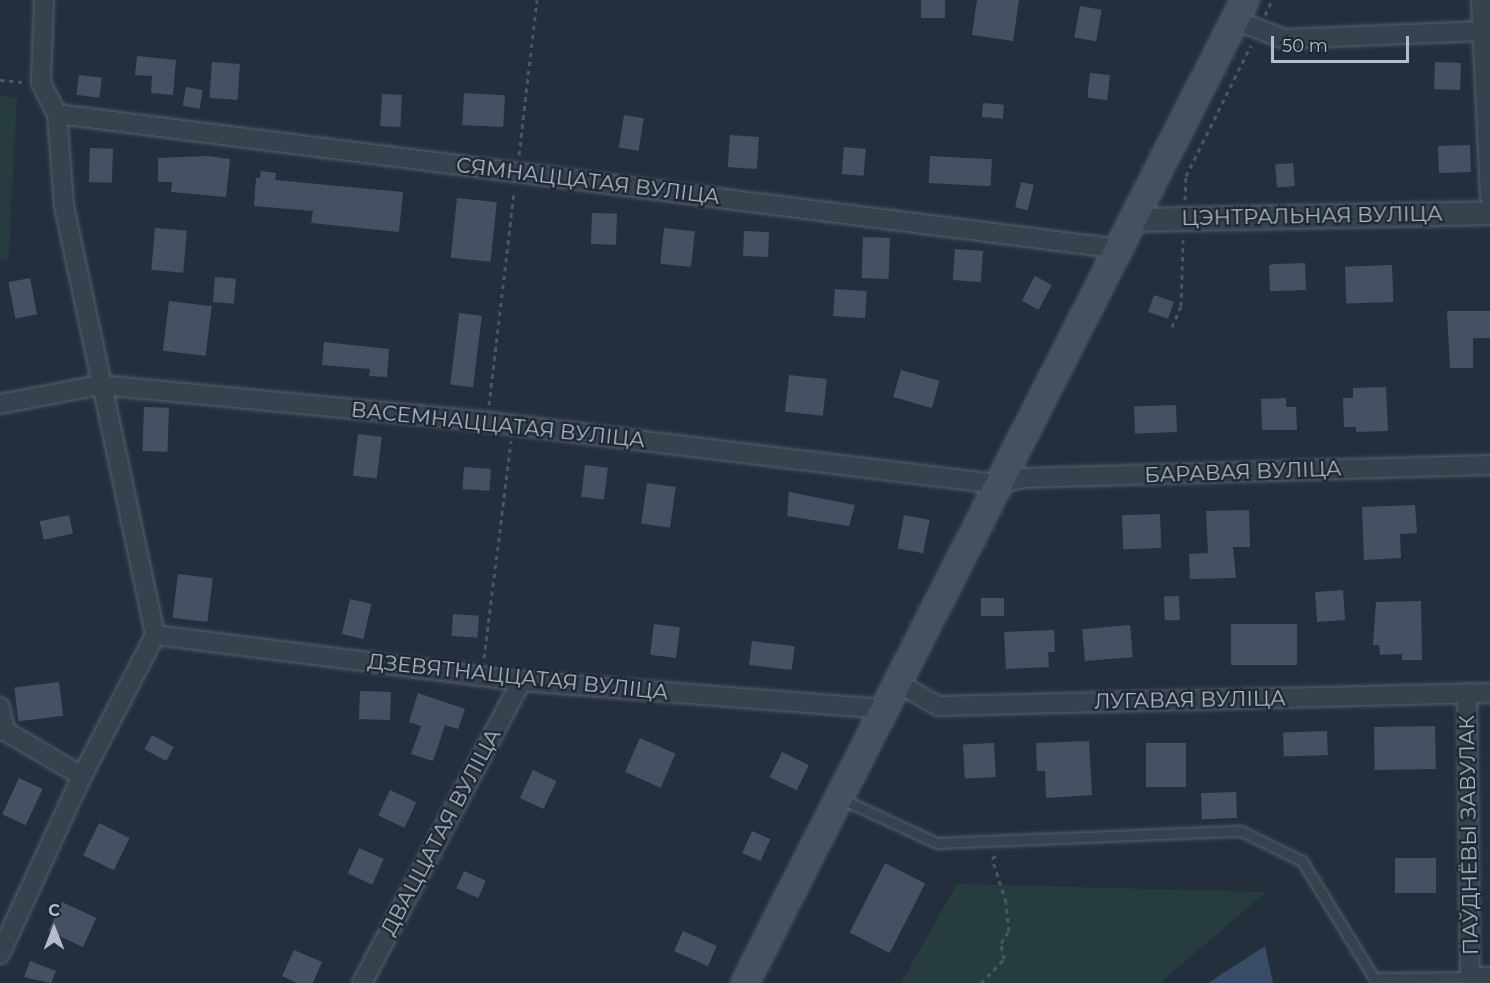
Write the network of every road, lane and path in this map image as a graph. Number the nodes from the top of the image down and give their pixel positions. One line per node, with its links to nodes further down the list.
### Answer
1 (44, 0): 8 (street)
2 (537, 0): 10 (path)
3 (1272, 0): 5 (path)
4 (1481, 0): 6 (street)
5 (1246, 17): 6 (street); 13 (path); 14 (main road)
6 (1482, 32): 11 (street)
7 (0, 80): 8 (path)
8 (41, 83): 9 (street)
9 (57, 114): 10 (street, СЯМНАЦЦАТАЯ ВУЛІЦА); 17 (street)
10 (517, 172): 15 (street, СЯМНАЦЦАТАЯ ВУЛІЦА); 19 (path)
11 (1490, 197)
12 (1490, 213): 13 (street, ЦЭНТРАЛЬНАЯ ВУЛІЦА)
13 (1184, 219): 14 (street, ЦЭНТРАЛЬНАЯ ВУЛІЦА); 16 (path)
14 (1135, 220): 15 (main road)
15 (1119, 249): 22 (main road)
16 (1172, 327)
17 (100, 386): 18 (street, ВАСЕМНАЦЦАТАЯ ВУЛІЦА); 19 (street, ВАСЕМНАЦЦАТАЯ ВУЛІЦА); 23 (street)
18 (0, 404)
19 (488, 422): 20 (street, ВАСЕМНАЦЦАТАЯ ВУЛІЦА)
20 (513, 425): 22 (street, ВАСЕМНАЦЦАТАЯ ВУЛІЦА); 24 (path)
21 (1490, 465): 22 (street, БАРАВАЯ ВУЛІЦА)
22 (997, 484): 26 (main road)
23 (155, 635): 24 (street, ДЗЕВЯТНАЦЦАТАЯ ВУЛІЦА); 31 (street)
24 (482, 676): 25 (street, ДЗЕВЯТНАЦЦАТАЯ ВУЛІЦА)
25 (520, 681): 30 (street, ДЗЕВЯТНАЦЦАТАЯ ВУЛІЦА); 37 (street, ДВАЦЦАТАЯ ВУЛІЦА)
26 (896, 682): 27 (street, ЛУГАВАЯ ВУЛІЦА); 30 (main road)
27 (1467, 693): 28 (street, ЛУГАВАЯ ВУЛІЦА); 35 (street, ПАЎДНЁВЫ ЗАВУЛАК)
28 (1490, 693)
29 (0, 708): 31 (street)
30 (882, 709): 32 (main road)
31 (82, 776): 34 (street)
32 (837, 796): 33 (lane); 38 (main road)
33 (1024, 839): 35 (lane); 39 (path)
34 (0, 954)
35 (1470, 977): 36 (street)
36 (1490, 977)
37 (362, 983)
38 (744, 983)
39 (981, 983)

